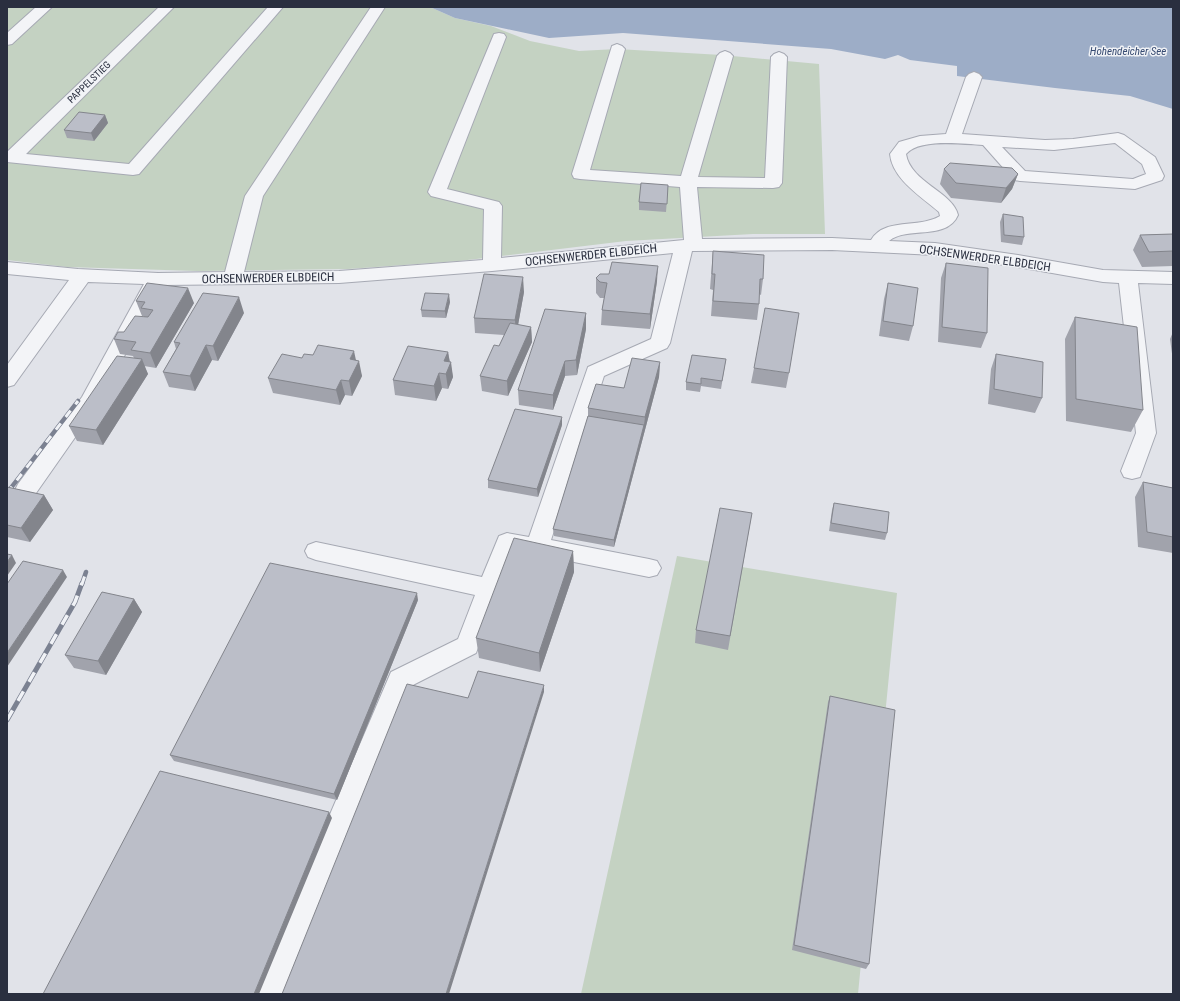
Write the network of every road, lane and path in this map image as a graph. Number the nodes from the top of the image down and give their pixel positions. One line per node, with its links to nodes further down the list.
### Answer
1 (45, 7): 6 (street)
2 (167, 7): 13 (street, PAPPELSTIEG)
3 (276, 7): 13 (street)
4 (378, 7): 23 (street)
5 (499, 37): 17 (street)
6 (7, 41)
7 (617, 49): 14 (street)
8 (725, 56): 14 (street)
9 (779, 57): 14 (street)
10 (974, 77): 11 (street)
11 (953, 138): 12 (street); 16 (street)
12 (988, 141): 12 (street)
13 (9, 158)
14 (688, 182): 15 (street)
15 (688, 245): 16 (street, OCHSENWERDER ELBDEICH); 17 (street, OCHSENWERDER ELBDEICH); 27 (street)
16 (876, 246): 20 (street, OCHSENWERDER ELBDEICH)
17 (492, 265): 23 (street, OCHSENWERDER ELBDEICH)
18 (7, 268): 19 (street, OCHSENWERDER ELBDEICH)
19 (82, 276): 22 (street, OCHSENWERDER ELBDEICH); 24 (street)
20 (1128, 278): 21 (street, OCHSENWERDER ELBDEICH); 25 (street)
21 (1173, 278)
22 (158, 279): 23 (street, OCHSENWERDER ELBDEICH); 26 (street)
23 (233, 279)
24 (7, 380)
25 (1132, 471)
26 (26, 490)
27 (537, 547): 29 (street); 30 (street)
28 (316, 551): 30 (street)
29 (648, 568)
30 (489, 588): 31 (street)
31 (268, 994)

